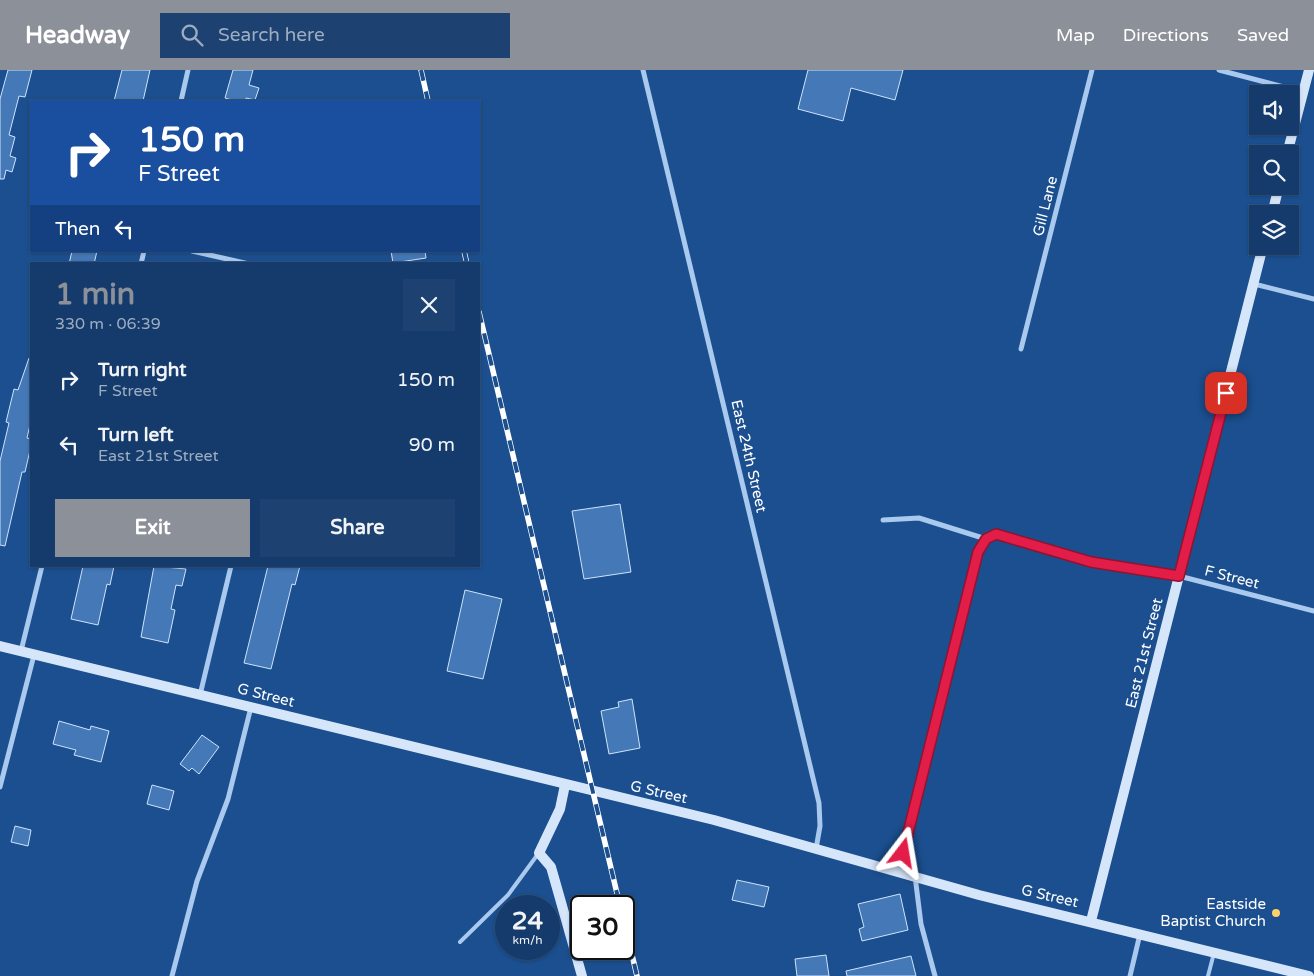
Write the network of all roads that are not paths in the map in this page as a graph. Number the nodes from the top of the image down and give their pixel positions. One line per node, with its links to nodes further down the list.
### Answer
1 (188, 70): 7 (street)
2 (643, 70): 28 (street, East 24th Street)
3 (1092, 70): 14 (street, Gill Lane)
4 (1219, 70): 6 (street)
5 (1309, 70): 6 (main road)
6 (1303, 92): 8 (main road)
7 (181, 100)
8 (1289, 145)
9 (196, 252): 11 (street)
10 (1261, 255): 12 (main road, East 21st Street)
11 (240, 262)
12 (1253, 284): 13 (street); 19 (main road, East 21st Street)
13 (1314, 299)
14 (1021, 349)
15 (883, 520): 16 (street, F Street)
16 (986, 539): 19 (street, F Street); 30 (street)
17 (42, 567): 22 (street)
18 (231, 567): 24 (street)
19 (1179, 576): 20 (street, F Street); 32 (main road, East 21st Street)
20 (1314, 611)
21 (0, 646): 22 (main road, G Street)
22 (21, 651): 23 (main road, G Street)
23 (34, 654): 24 (main road, G Street); 27 (street)
24 (200, 695): 25 (main road, G Street)
25 (251, 707): 26 (main road, G Street); 36 (street)
26 (564, 785): 28 (main road, G Street); 29 (main road)
27 (0, 787)
28 (816, 849): 30 (main road, G Street)
29 (539, 853): 34 (lane); 37 (main road)
30 (899, 872): 31 (main road, G Street)
31 (915, 876): 32 (main road, G Street); 38 (street)
32 (1091, 921): 33 (main road, G Street)
33 (1140, 933): 35 (main road, G Street); 39 (street)
34 (460, 942)
35 (1214, 951): 40 (lane); 41 (main road, G Street)
36 (172, 976)
37 (582, 976)
38 (935, 976)
39 (1130, 976)
40 (1208, 976)
41 (1309, 976)

